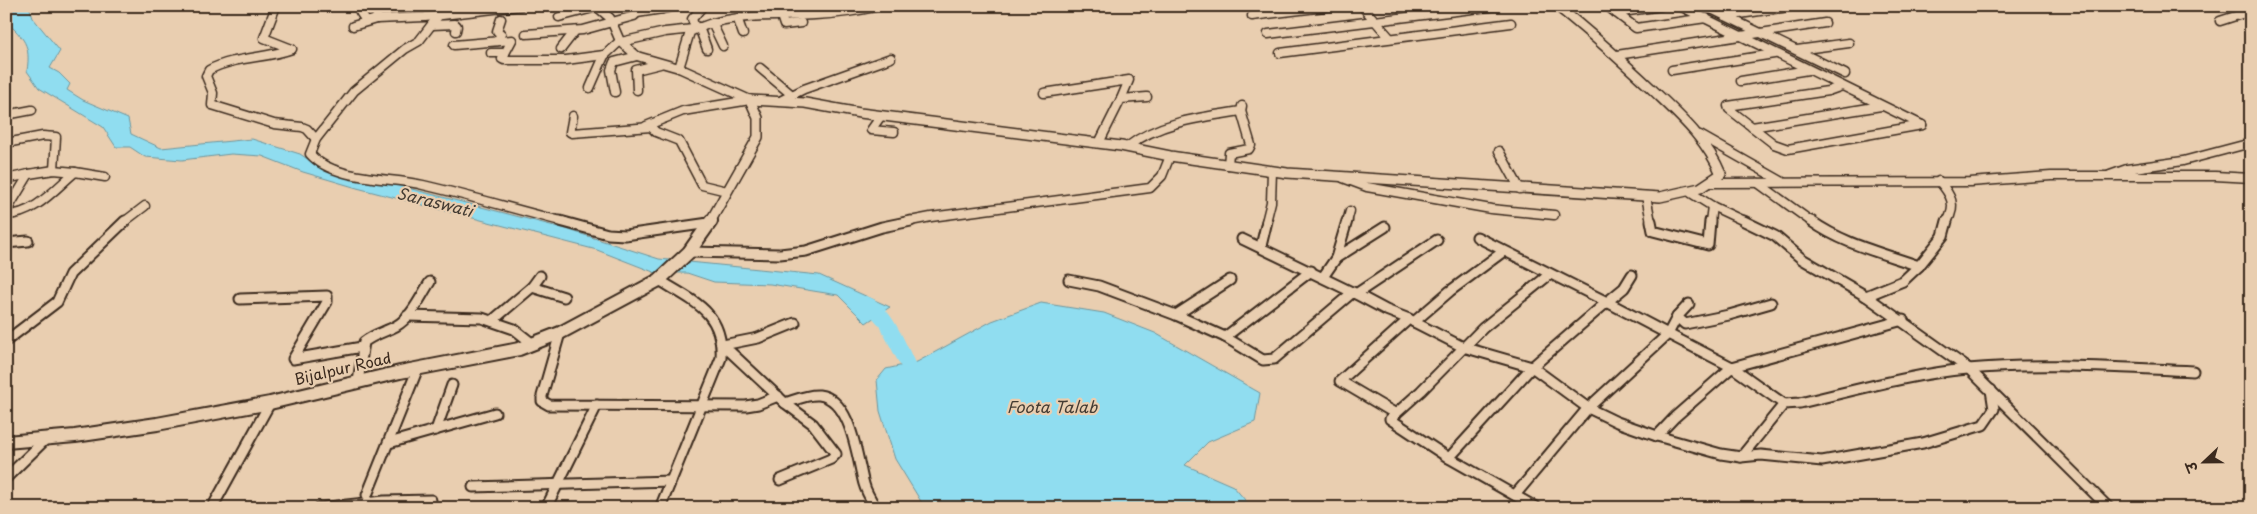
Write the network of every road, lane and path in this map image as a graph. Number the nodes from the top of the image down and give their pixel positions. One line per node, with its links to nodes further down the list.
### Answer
1 (276, 6): 98 (street)
2 (365, 6): 35 (street)
3 (380, 6): 32 (street)
4 (520, 6): 21 (street)
5 (676, 6): 19 (street)
6 (703, 6): 45 (street)
7 (850, 6): 20 (street)
8 (880, 6): 25 (street)
9 (1333, 6): 28 (street)
10 (1362, 6): 37 (street)
11 (1497, 6): 37 (street)
12 (1557, 6): 66 (main road)
13 (1607, 6): 24 (street)
14 (1662, 6): 24 (street)
15 (1680, 6): 31 (street)
16 (1705, 6): 29 (street)
17 (1795, 6): 29 (street)
18 (597, 7): 30 (street); 36 (street)
19 (662, 8): 22 (street)
20 (804, 8): 25 (street)
21 (476, 9): 26 (street)
22 (635, 9): 36 (street)
23 (2251, 11): 38 (street)
24 (1616, 13): 31 (street)
25 (790, 14): 27 (street)
26 (439, 15): 32 (street); 43 (street)
27 (781, 16): 34 (street); 40 (street)
28 (1252, 16)
29 (1725, 16): 48 (street)
30 (559, 17)
31 (1706, 18): 52 (street)
32 (376, 19): 35 (street)
33 (500, 19): 54 (street)
34 (738, 20): 39 (street); 50 (street)
35 (366, 21): 44 (street)
36 (611, 21): 47 (street); 55 (street)
37 (1375, 21): 51 (street); 53 (street)
38 (2220, 21)
39 (712, 23): 45 (street); 58 (street)
40 (801, 23)
41 (1511, 23): 53 (street)
42 (1825, 23): 48 (street)
43 (432, 25): 46 (street); 98 (street)
44 (353, 26)
45 (696, 28): 55 (street); 60 (street); 71 (street)
46 (456, 31)
47 (575, 31): 49 (street); 59 (street)
48 (1759, 33): 52 (street); 61 (street)
49 (526, 34)
50 (742, 34)
51 (1268, 34)
52 (1741, 36): 66 (street); 67 (street)
53 (1390, 38): 64 (street)
54 (497, 41): 57 (street); 63 (street)
55 (621, 42): 65 (street); 68 (street)
56 (1849, 42): 61 (street)
57 (454, 45)
58 (723, 46)
59 (560, 49)
60 (707, 49)
61 (1797, 50): 75 (street)
62 (491, 53): 63 (street)
63 (505, 53): 65 (street)
64 (1280, 53)
65 (604, 54): 78 (street)
66 (1616, 54): 97 (main road)
67 (1774, 54): 73 (street); 74 (street)
68 (636, 56): 70 (street); 80 (street)
69 (891, 58): 82 (street)
70 (661, 64): 71 (street); 79 (street)
71 (679, 68): 85 (street)
72 (760, 68): 82 (street)
73 (1672, 70)
74 (1808, 70): 76 (street); 77 (street)
75 (1845, 74)
76 (1741, 81)
77 (1842, 86): 88 (street); 95 (street)
78 (590, 88)
79 (637, 90)
80 (615, 92)
81 (1044, 93): 83 (street)
82 (792, 95): 86 (street)
83 (1122, 98): 84 (street); 100 (street)
84 (1147, 98)
85 (750, 100): 86 (main road); 89 (street); 120 (main road, Bijalpur Road)
86 (782, 100): 93 (main road)
87 (686, 101): 89 (street)
88 (1882, 106): 95 (street); 95 (street)
89 (694, 109): 94 (street)
90 (32, 110): 91 (street)
91 (6, 116)
92 (573, 116): 94 (street)
93 (881, 116): 96 (street); 100 (main road)
94 (646, 126): 120 (street)
95 (1752, 127)
96 (894, 132)
97 (1700, 135): 116 (main road); 118 (street)
98 (316, 139): 128 (street)
99 (6, 143): 106 (street)
100 (1099, 143): 102 (main road)
101 (2251, 143): 112 (street)
102 (1127, 147): 104 (main road); 105 (street)
103 (1499, 151): 119 (street)
104 (1170, 156): 105 (main road); 137 (street)
105 (1228, 165): 107 (main road)
106 (54, 170): 108 (street); 109 (street)
107 (1272, 171): 111 (main road); 135 (street)
108 (75, 172): 110 (street); 126 (street)
109 (29, 174): 114 (street); 126 (street)
110 (105, 177)
111 (1338, 177): 119 (main road); 127 (street)
112 (2108, 177): 113 (street); 115 (street)
113 (2251, 178)
114 (6, 179)
115 (1938, 181): 118 (street); 139 (street)
116 (1711, 183): 117 (street); 121 (main road)
117 (1758, 183): 118 (street); 139 (street)
118 (1783, 183)
119 (1520, 189): 122 (main road)
120 (727, 192): 128 (main road, Bijalpur Road)
121 (1691, 193): 122 (main road); 124 (street)
122 (1646, 196): 124 (street)
123 (145, 206): 167 (street)
124 (1712, 206): 151 (street)
125 (1350, 211): 138 (street)
126 (6, 213)
127 (1554, 215)
128 (709, 223): 137 (main road, Bijalpur Road)
129 (1385, 227): 138 (street)
130 (1477, 238): 136 (street)
131 (1242, 239): 135 (street)
132 (1437, 240): 150 (street)
133 (28, 241): 134 (street)
134 (6, 242)
135 (1261, 246): 140 (street)
136 (1504, 251): 141 (street); 162 (street)
137 (689, 254): 144 (main road, Bijalpur Road)
138 (1336, 258): 145 (street)
139 (1919, 266): 151 (street)
140 (1311, 271): 145 (street); 166 (street)
141 (1550, 274): 154 (street); 170 (street)
142 (1632, 275): 154 (street)
143 (540, 276): 149 (street)
144 (664, 277): 164 (main road, Bijalpur Road); 169 (street)
145 (1323, 277): 150 (street)
146 (1069, 280): 157 (street)
147 (1230, 280): 157 (street)
148 (430, 282): 158 (street)
149 (532, 287): 152 (street); 161 (street)
150 (1355, 293): 162 (street); 166 (street)
151 (1866, 296): 160 (street)
152 (564, 297)
153 (240, 300): 171 (street)
154 (1607, 302): 165 (street); 172 (street)
155 (1770, 303): 159 (street)
156 (1689, 304): 159 (street)
157 (1176, 315): 166 (street)
158 (407, 316): 161 (street); 171 (street)
159 (1676, 317): 165 (street)
160 (1903, 320): 173 (street); 175 (street)
161 (492, 321): 168 (street)
162 (1412, 321): 170 (street); 187 (street)
163 (795, 323): 169 (street)
164 (560, 333): 168 (main road, Bijalpur Road); 183 (street)
165 (1668, 334): 173 (street); 185 (street)
166 (1225, 337)
167 (6, 341)
168 (533, 344): 174 (main road, Bijalpur Road)
169 (723, 345): 180 (street); 184 (street)
170 (1464, 347): 172 (street); 187 (street)
171 (362, 348): 177 (street)
172 (1532, 367): 185 (street); 194 (street)
173 (1732, 367): 182 (street); 189 (street)
174 (418, 368): 177 (main road, Bijalpur Road); 192 (street)
175 (1969, 369): 176 (street); 179 (street); 182 (street)
176 (2193, 371)
177 (358, 382): 181 (main road, Bijalpur Road)
178 (452, 385): 188 (street)
179 (1991, 390): 193 (street); 209 (street)
180 (781, 399): 184 (street); 196 (street); 207 (street)
181 (270, 402): 190 (main road, Bijalpur Road); 202 (street)
182 (1784, 404): 193 (street)
183 (598, 405): 184 (street); 198 (street)
184 (702, 406): 197 (street)
185 (1588, 408): 189 (street); 200 (street)
186 (495, 413): 188 (street)
187 (1396, 414): 194 (street)
188 (436, 430): 192 (street)
189 (1657, 436): 193 (street)
190 (47, 438): 191 (main road, Bijalpur Road); 195 (street)
191 (6, 442)
192 (388, 443): 201 (street)
193 (1741, 456)
194 (1449, 458): 200 (street)
195 (6, 478)
196 (780, 480)
197 (671, 481): 198 (street); 206 (street)
198 (558, 484): 199 (street); 205 (street)
199 (473, 487)
200 (1515, 496): 208 (street)
201 (371, 502): 203 (street); 204 (street)
202 (212, 508)
203 (319, 508)
204 (427, 508)
205 (546, 508)
206 (660, 508)
207 (876, 508)
208 (1537, 508)
209 (2109, 508)

